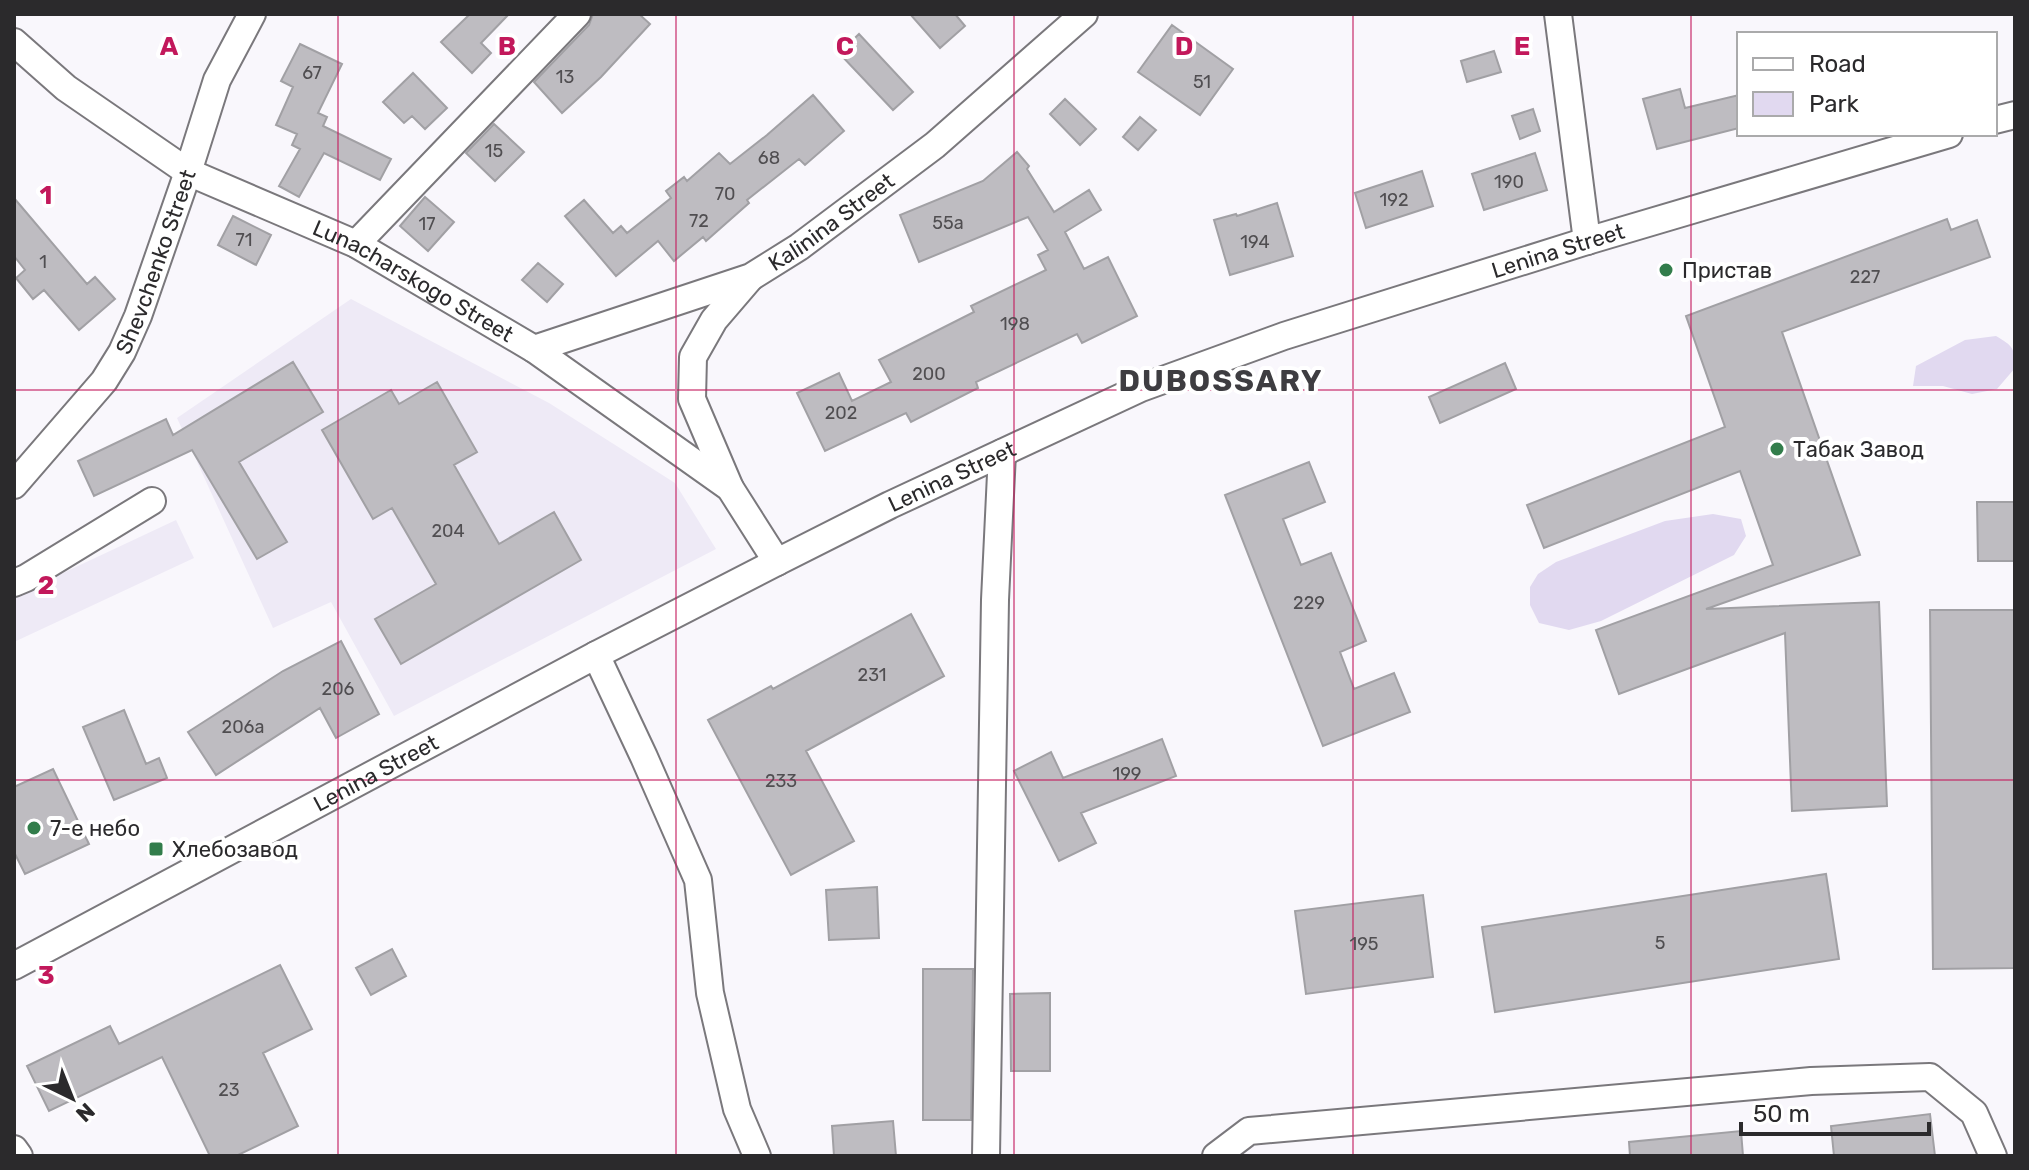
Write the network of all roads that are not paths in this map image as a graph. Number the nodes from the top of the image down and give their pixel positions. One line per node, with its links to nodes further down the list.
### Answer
1 (252, 14): 7 (street, Shevchenko Street)
2 (577, 14): 9 (street)
3 (1084, 14): 10 (street, Kalinina Street)
4 (1558, 14): 8 (street)
5 (14, 42): 7 (street, Lunacharskogo Street)
6 (1942, 136): 8 (street, Lenina Street)
7 (188, 172): 9 (street, Lunacharskogo Street); 13 (street, Shevchenko Street)
8 (1587, 241): 12 (street, Lenina Street)
9 (356, 244): 11 (street, Lunacharskogo Street)
10 (751, 277): 11 (street, Kalinina Street); 14 (street)
11 (534, 349): 14 (street, Lunacharskogo Street)
12 (1002, 453): 16 (street, Lenina Street); 23 (street)
13 (14, 485)
14 (730, 488): 16 (street, Lunacharskogo Street)
15 (152, 501): 17 (street)
16 (777, 562): 18 (street, Lenina Street)
17 (14, 583)
18 (596, 655): 19 (street, Lenina Street); 22 (street)
19 (14, 966)
20 (14, 1149): 21 (street)
21 (19, 1156)
22 (757, 1156)
23 (986, 1156)
24 (1216, 1156): 25 (street)
25 (1993, 1156)

